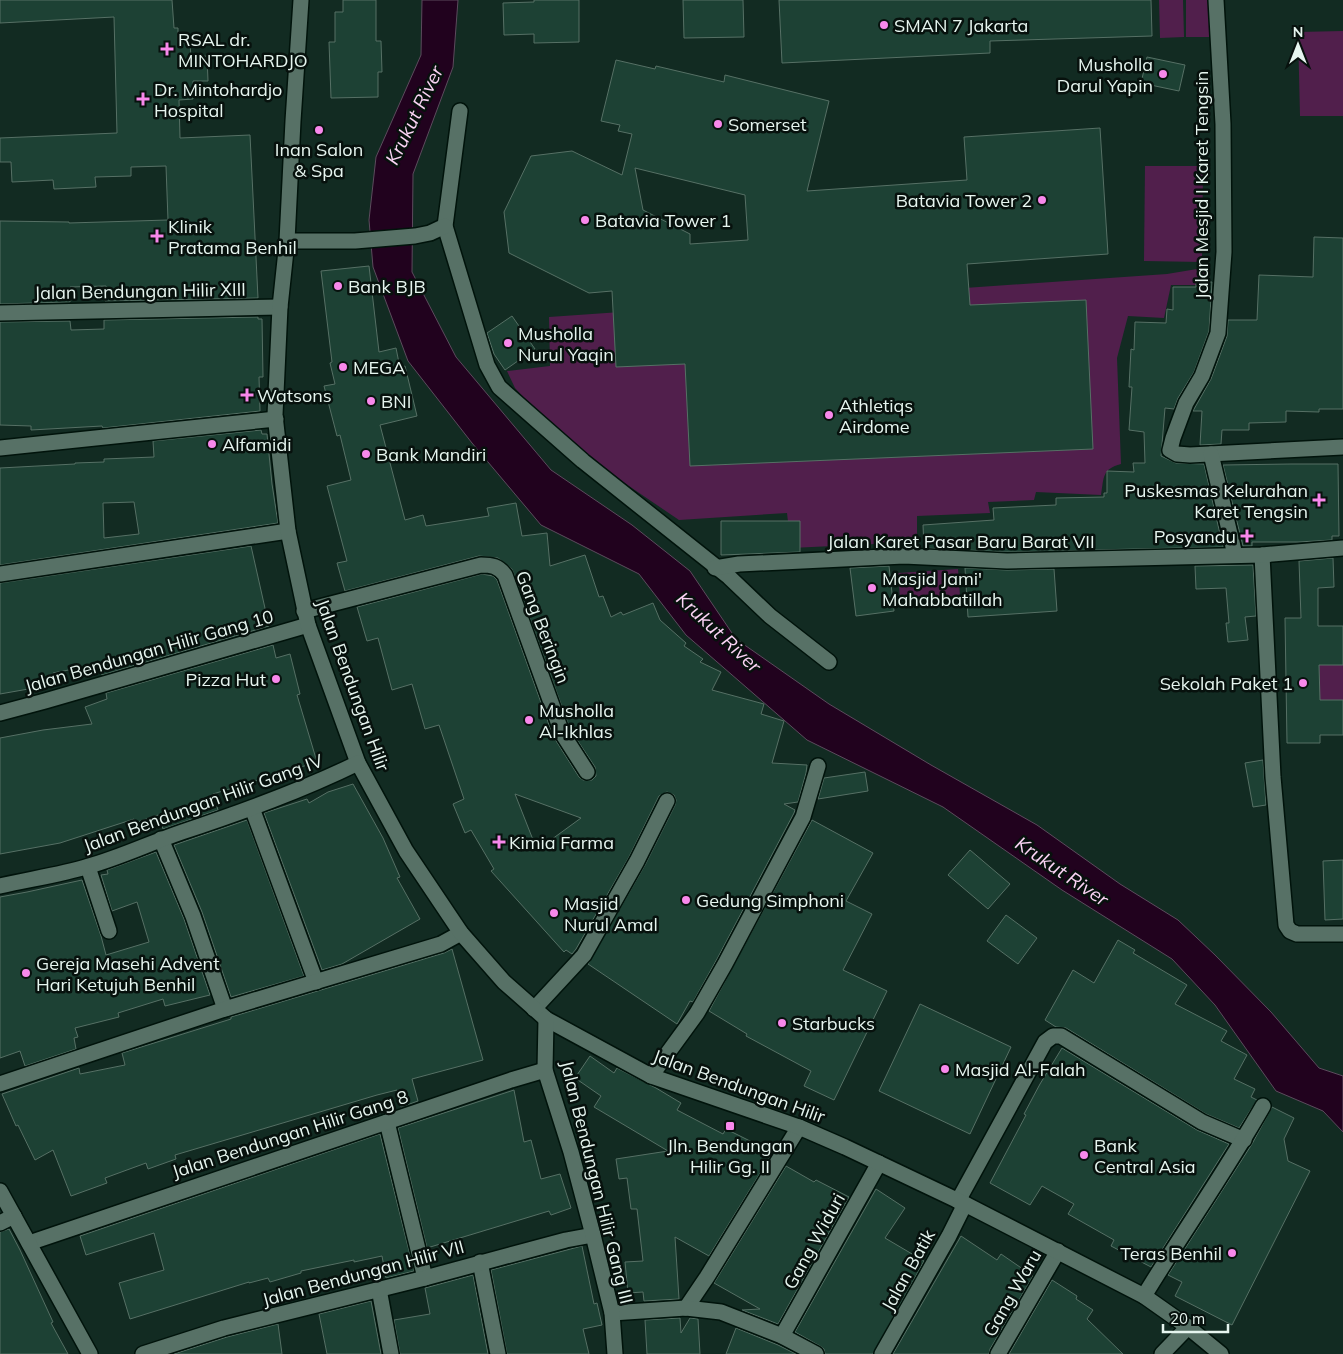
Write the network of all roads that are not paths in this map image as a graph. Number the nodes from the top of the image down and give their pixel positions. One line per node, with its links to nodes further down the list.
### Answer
1 (301, 0): 5 (street, Jalan Bendungan Hilir)
2 (1216, 0): 11 (street, Jalan Mesjid I Karet Tengsin)
3 (460, 111): 4 (street)
4 (445, 226): 5 (street); 16 (street)
5 (287, 241): 6 (street, Jalan Bendungan Hilir)
6 (280, 307): 7 (street, Jalan Bendungan Hilir XIII); 8 (street, Jalan Bendungan Hilir)
7 (0, 313)
8 (276, 419): 10 (street); 12 (street, Jalan Bendungan Hilir)
9 (1343, 447): 11 (street)
10 (0, 448)
11 (1211, 454): 14 (street)
12 (288, 531): 17 (street); 18 (street, Jalan Bendungan Hilir)
13 (1343, 548): 15 (street, Jalan Karet Pasar Baru Barat VII)
14 (1235, 555): 15 (street, Jalan Karet Pasar Baru Barat VII); 16 (street, Jalan Karet Pasar Baru Barat VII)
15 (1262, 555): 31 (street)
16 (715, 568): 19 (street)
17 (0, 574)
18 (306, 618): 20 (street, Jalan Bendungan Hilir Gang 10); 21 (street, Jalan Bendungan Hilir); 23 (street, Gang Beringin)
19 (829, 662)
20 (0, 713)
21 (358, 763): 25 (street, Jalan Bendungan Hilir Gang IV); 30 (street, Jalan Bendungan Hilir)
22 (818, 766): 36 (street)
23 (587, 772)
24 (667, 801): 34 (street)
25 (252, 808): 26 (street, Jalan Bendungan Hilir Gang IV); 32 (street)
26 (161, 839): 27 (street, Jalan Bendungan Hilir Gang IV); 33 (street)
27 (88, 867): 28 (street, Jalan Bendungan Hilir Gang IV); 29 (street)
28 (0, 886)
29 (109, 930)
30 (461, 933): 32 (street); 34 (street, Jalan Bendungan Hilir)
31 (1343, 934)
32 (316, 982): 33 (street)
33 (225, 1009): 37 (street)
34 (540, 1014): 35 (street, Jalan Bendungan Hilir Gang III); 36 (street, Jalan Bendungan Hilir)
35 (546, 1070): 39 (street, Jalan Bendungan Hilir Gang 8); 47 (street, Jalan Bendungan Hilir Gang III)
36 (651, 1076): 40 (street, Jalan Bendungan Hilir)
37 (0, 1084)
38 (1263, 1106): 41 (street)
39 (387, 1122): 48 (street, Jalan Bendungan Hilir Gang 8); 51 (street)
40 (799, 1127): 42 (street, Jalan Bendungan Hilir); 54 (street)
41 (1244, 1140): 44 (street, Jalan Batik); 53 (street)
42 (879, 1163): 44 (street, Jalan Bendungan Hilir); 57 (street, Gang Widuri)
43 (0, 1191): 45 (street)
44 (962, 1202): 49 (street, Jalan Bendungan Hilir); 64 (street, Jalan Batik)
45 (14, 1216): 46 (street); 48 (street)
46 (0, 1224)
47 (593, 1235): 50 (street, Jalan Bendungan Hilir VII); 55 (street, Jalan Bendungan Hilir Gang III)
48 (29, 1242): 58 (street)
49 (1058, 1251): 53 (street, Jalan Bendungan Hilir); 65 (street, Gang Waru)
50 (480, 1262): 51 (street, Jalan Bendungan Hilir VII); 61 (street)
51 (425, 1278): 52 (street, Jalan Bendungan Hilir VII)
52 (379, 1289): 59 (street, Jalan Bendungan Hilir VII); 60 (street)
53 (1144, 1296): 56 (street, Jalan Bendungan Hilir)
54 (686, 1308): 55 (street); 57 (street)
55 (612, 1313): 62 (street, Jalan Bendungan Hilir Gang III)
56 (1188, 1327): 66 (street); 67 (street, Jalan Bendungan Hilir)
57 (782, 1336): 63 (street)
58 (90, 1354)
59 (143, 1354)
60 (391, 1354)
61 (498, 1354)
62 (615, 1354)
63 (816, 1354)
64 (882, 1354)
65 (998, 1354)
66 (1162, 1354)
67 (1221, 1354)

